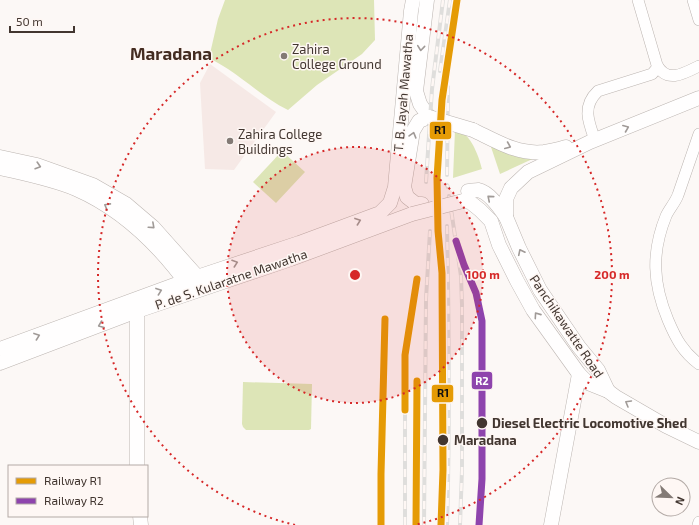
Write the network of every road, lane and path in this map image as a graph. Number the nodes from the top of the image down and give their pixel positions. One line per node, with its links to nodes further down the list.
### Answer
1 (427, 0): 9 (main road, T. B. Jayah Mawatha, one-way to 9)
2 (638, 0): 7 (street)
3 (693, 0): 5 (street)
4 (412, 6): 14 (main road, T. B. Jayah Mawatha)
5 (699, 20)
6 (699, 66): 7 (street)
7 (655, 70): 11 (street)
8 (698, 102): 11 (main road, one-way to 8)
9 (429, 117): 11 (main road, one-way to 11, bridge); 14 (main road, one-way to 9)
10 (699, 134): 24 (street)
11 (592, 141): 17 (main road, Panchikawatte Road)
12 (0, 157): 18 (main road, one-way to 18)
13 (0, 168): 19 (main road, one-way to 13)
14 (399, 187): 16 (main road); 18 (main road, P. de S. Kularatne Mawatha, one-way to 14)
15 (466, 196): 16 (main road, P. de S. Kularatne Mawatha, bridge); 17 (main road, Panchikawatte Road, one-way to 15); 25 (main road, Panchikawatte Road, one-way to 15)
16 (417, 209): 20 (main road, P. de S. Kularatne Mawatha)
17 (506, 217): 26 (main road, Panchikawatte Road, one-way to 17)
18 (198, 276): 19 (main road, P. de S. Kularatne Mawatha); 20 (main road)
19 (189, 287): 20 (main road, P. de S. Kularatne Mawatha); 21 (main road, P. de S. Kularatne Mawatha); 22 (main road, P. de S. Kularatne Mawatha, one-way to 19)
20 (207, 288)
21 (137, 311): 23 (main road, P. de S. Kularatne Mawatha, one-way to 23); 28 (main road)
22 (0, 350)
23 (0, 363)
24 (699, 364)
25 (584, 378): 26 (main road, Panchikawatte Road); 29 (main road); 30 (main road)
26 (608, 391): 27 (main road, Panchikawatte Road, one-way to 26)
27 (699, 442)
28 (137, 465)
29 (551, 525)
30 (560, 525)

